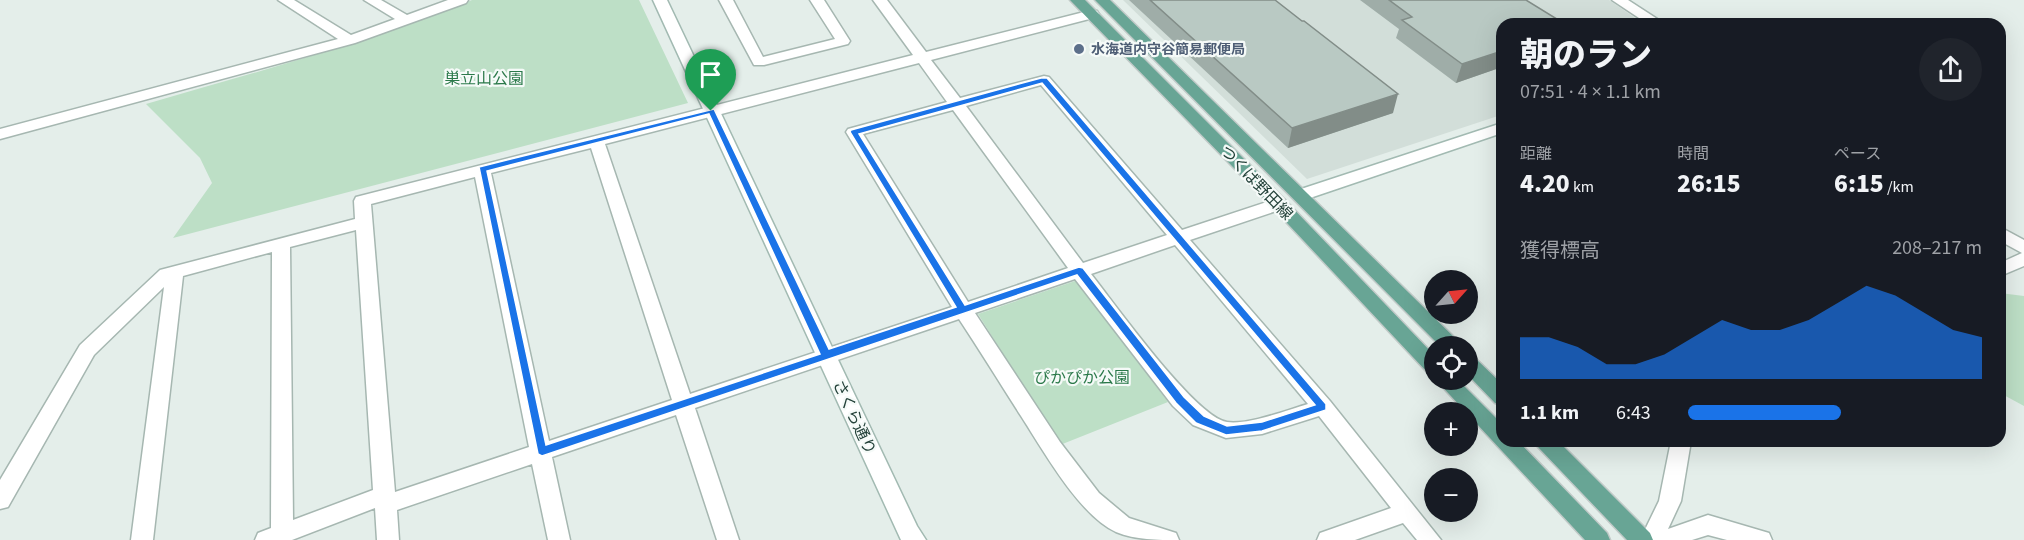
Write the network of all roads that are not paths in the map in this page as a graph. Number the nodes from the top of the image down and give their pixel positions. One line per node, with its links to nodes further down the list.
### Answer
1 (285, 0): 14 (street)
2 (371, 0): 13 (street)
3 (461, 0): 13 (street)
4 (660, 0): 17 (street, さくら通り)
5 (726, 0): 6 (street)
6 (818, 0)
7 (880, 0): 15 (street)
8 (1077, 0): 11 (main road, つくば野田線)
9 (1102, 0): 22 (main road, つくば野田線)
10 (1619, 0): 12 (street)
11 (1092, 15): 15 (street); 23 (main road, つくば野田線)
12 (1648, 18)
13 (406, 20): 14 (street)
14 (350, 40): 19 (street)
15 (922, 57): 16 (street); 17 (street)
16 (956, 103): 26 (street); 32 (street); 33 (street)
17 (711, 111): 20 (street); 35 (street, さくら通り)
18 (1496, 130): 22 (street)
19 (0, 134)
20 (596, 140): 21 (street); 40 (street)
21 (482, 169): 24 (street); 46 (street)
22 (1301, 195): 34 (main road, つくば野田線)
23 (1279, 204): 26 (street); 36 (main road, つくば野田線)
24 (364, 222): 27 (street); 47 (street)
25 (2006, 237): 28 (street)
26 (1178, 238): 32 (street); 41 (street)
27 (281, 243): 31 (street); 50 (street)
28 (2024, 248)
29 (2024, 259): 30 (street)
30 (2006, 267)
31 (175, 271): 48 (street); 51 (street)
32 (1079, 271): 33 (street); 41 (street)
33 (962, 308): 35 (street); 56 (street)
34 (1441, 336)
35 (826, 354): 40 (street); 55 (street, さくら通り)
36 (1424, 356)
37 (1478, 373): 39 (main road)
38 (1456, 390): 42 (main road)
39 (1496, 391)
40 (682, 404): 46 (street); 54 (street)
41 (1323, 407): 49 (street)
42 (1496, 432)
43 (1511, 447): 59 (main road)
44 (1551, 447): 60 (main road)
45 (1680, 447): 61 (street)
46 (542, 451): 47 (street); 53 (street)
47 (386, 499): 50 (street); 52 (street)
48 (0, 500)
49 (1407, 512): 57 (street); 58 (street)
50 (274, 536)
51 (142, 540)
52 (388, 540)
53 (559, 540)
54 (728, 540)
55 (915, 540)
56 (1168, 540)
57 (1328, 540)
58 (1430, 540)
59 (1599, 540)
60 (1642, 540)
61 (1651, 540)
62 (1664, 540): 63 (street)
63 (1761, 540)

